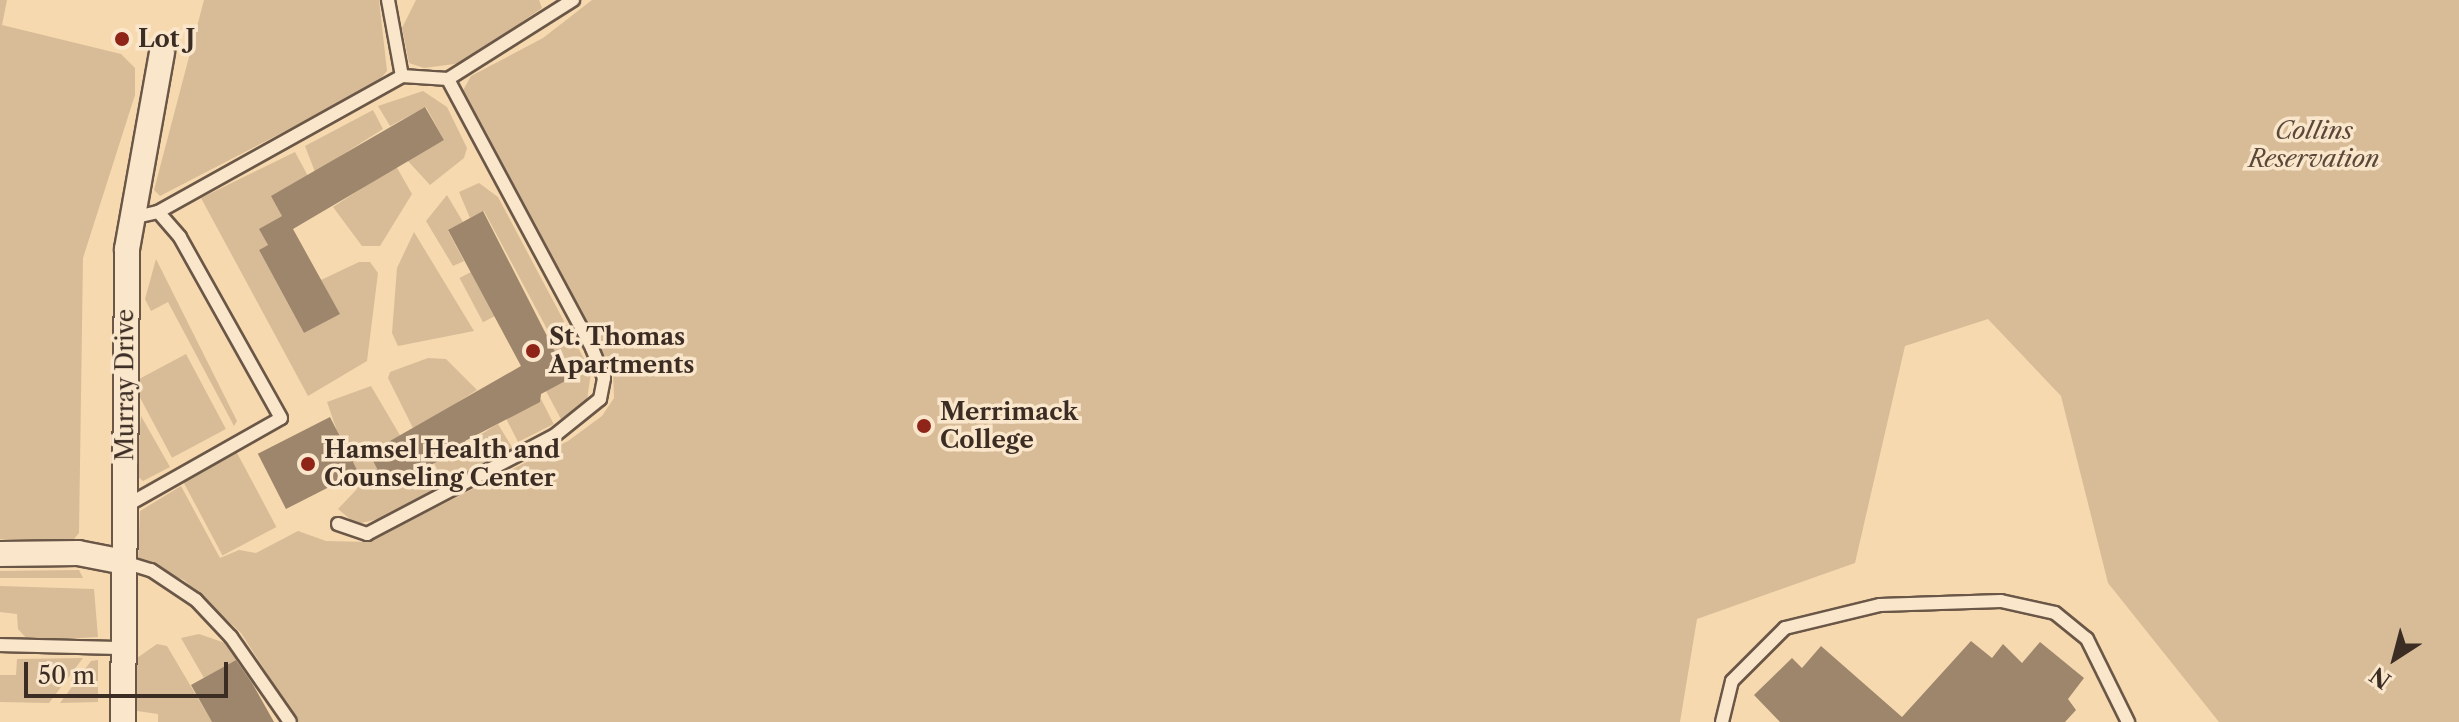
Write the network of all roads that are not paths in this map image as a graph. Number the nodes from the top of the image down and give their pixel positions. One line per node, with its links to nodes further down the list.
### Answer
1 (388, 0): 4 (lane)
2 (573, 0): 5 (lane)
3 (162, 52): 7 (street, Murray Drive)
4 (402, 76): 5 (lane); 6 (lane)
5 (448, 79): 9 (lane)
6 (158, 212): 7 (lane); 8 (lane)
7 (132, 218): 8 (street, Murray Drive)
8 (124, 507): 11 (street, Murray Drive)
9 (338, 524)
10 (0, 554): 11 (street)
11 (124, 562): 13 (street, Murray Drive); 15 (lane)
12 (0, 645): 13 (lane)
13 (122, 648): 14 (street, Murray Drive)
14 (123, 722)
15 (290, 722)
16 (1722, 722): 17 (lane)
17 (2128, 722)

